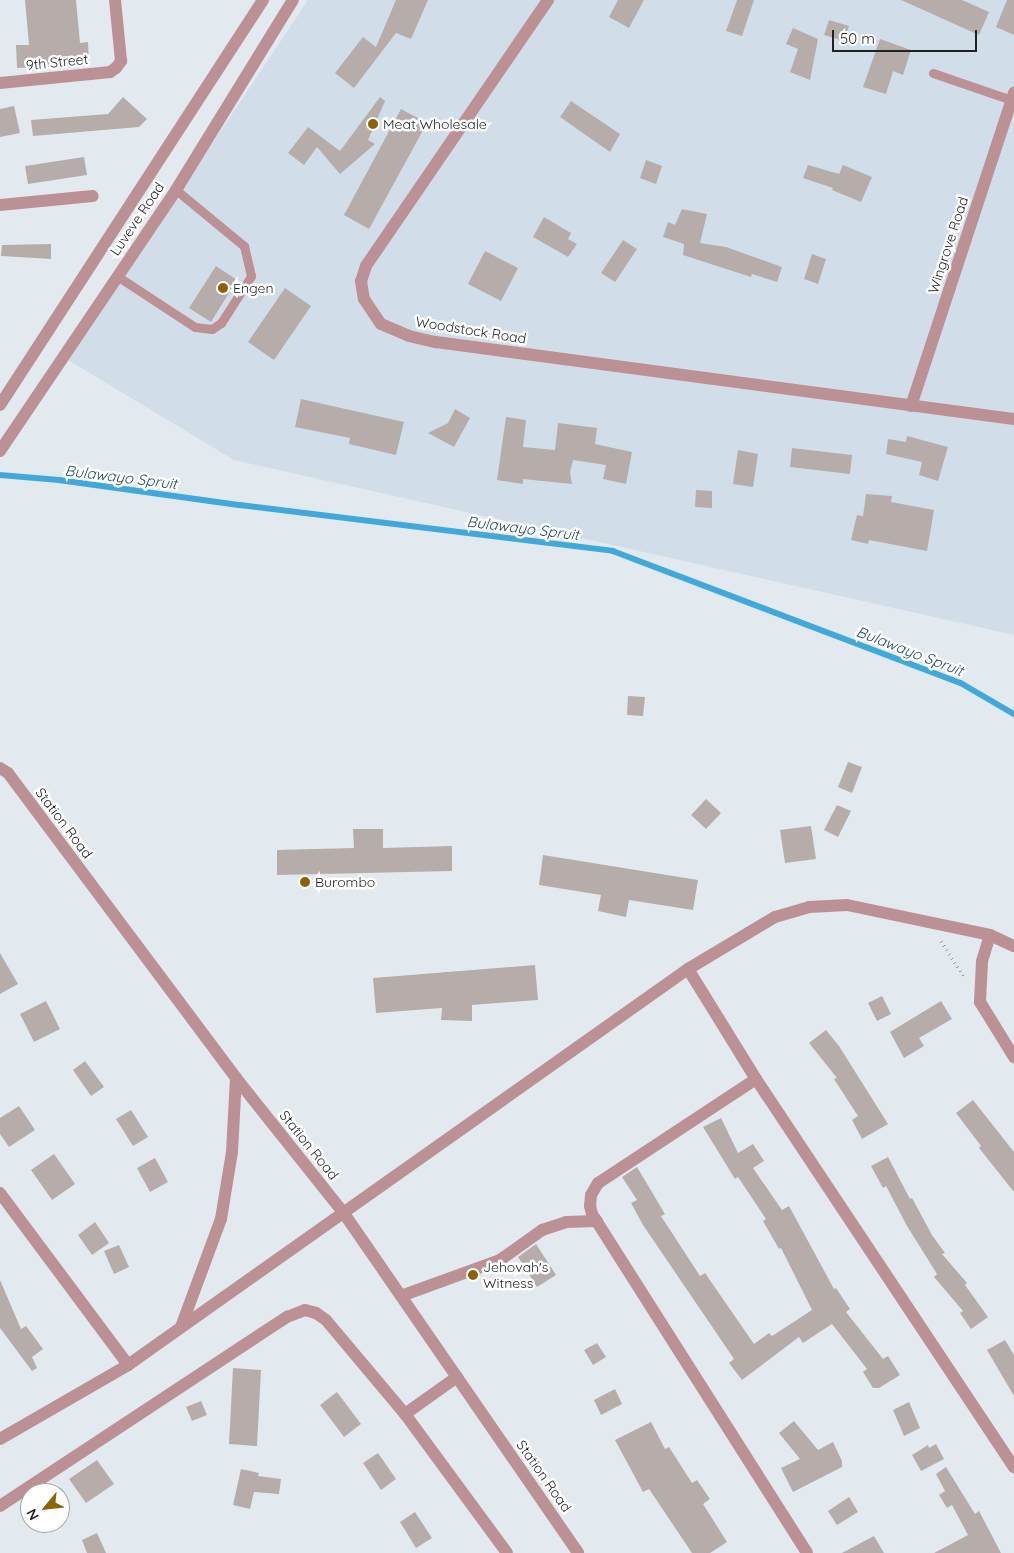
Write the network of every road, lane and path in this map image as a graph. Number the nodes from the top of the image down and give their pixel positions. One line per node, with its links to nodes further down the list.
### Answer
1 (115, 0): 6 (street, 9th Street)
2 (263, 0): 12 (street, Luveve Road)
3 (293, 0): 8 (street, Luveve Road)
4 (548, 0): 13 (street, Woodstock Road)
5 (933, 73): 7 (lane)
6 (0, 83)
7 (1013, 97): 13 (street, Wingrove Road)
8 (176, 190): 11 (street, Luveve Road); 11 (lane)
9 (93, 196): 10 (street)
10 (0, 205)
11 (118, 276): 15 (street, Luveve Road)
12 (0, 405)
13 (911, 406): 14 (street, Woodstock Road)
14 (1014, 419)
15 (0, 451)
16 (0, 768): 23 (street, Station Road)
17 (928, 921): 18 (street); 20 (street); 21 (path)
18 (990, 935): 19 (street); 21 (street)
19 (1014, 946)
20 (688, 969): 24 (street); 26 (street)
21 (980, 1002): 22 (street)
22 (1014, 1057)
23 (236, 1078): 26 (street, Station Road); 29 (street)
24 (756, 1079): 27 (street); 34 (street)
25 (0, 1192): 30 (street)
26 (343, 1212): 28 (street, Station Road); 29 (street)
27 (597, 1222): 28 (street); 38 (street)
28 (401, 1296): 31 (street, Station Road)
29 (181, 1328): 30 (street)
30 (128, 1365): 33 (street)
31 (457, 1377): 32 (street); 37 (street, Station Road)
32 (405, 1414): 35 (street); 36 (street)
33 (0, 1439)
34 (1014, 1467)
35 (0, 1506)
36 (507, 1553)
37 (578, 1553)
38 (807, 1553)

